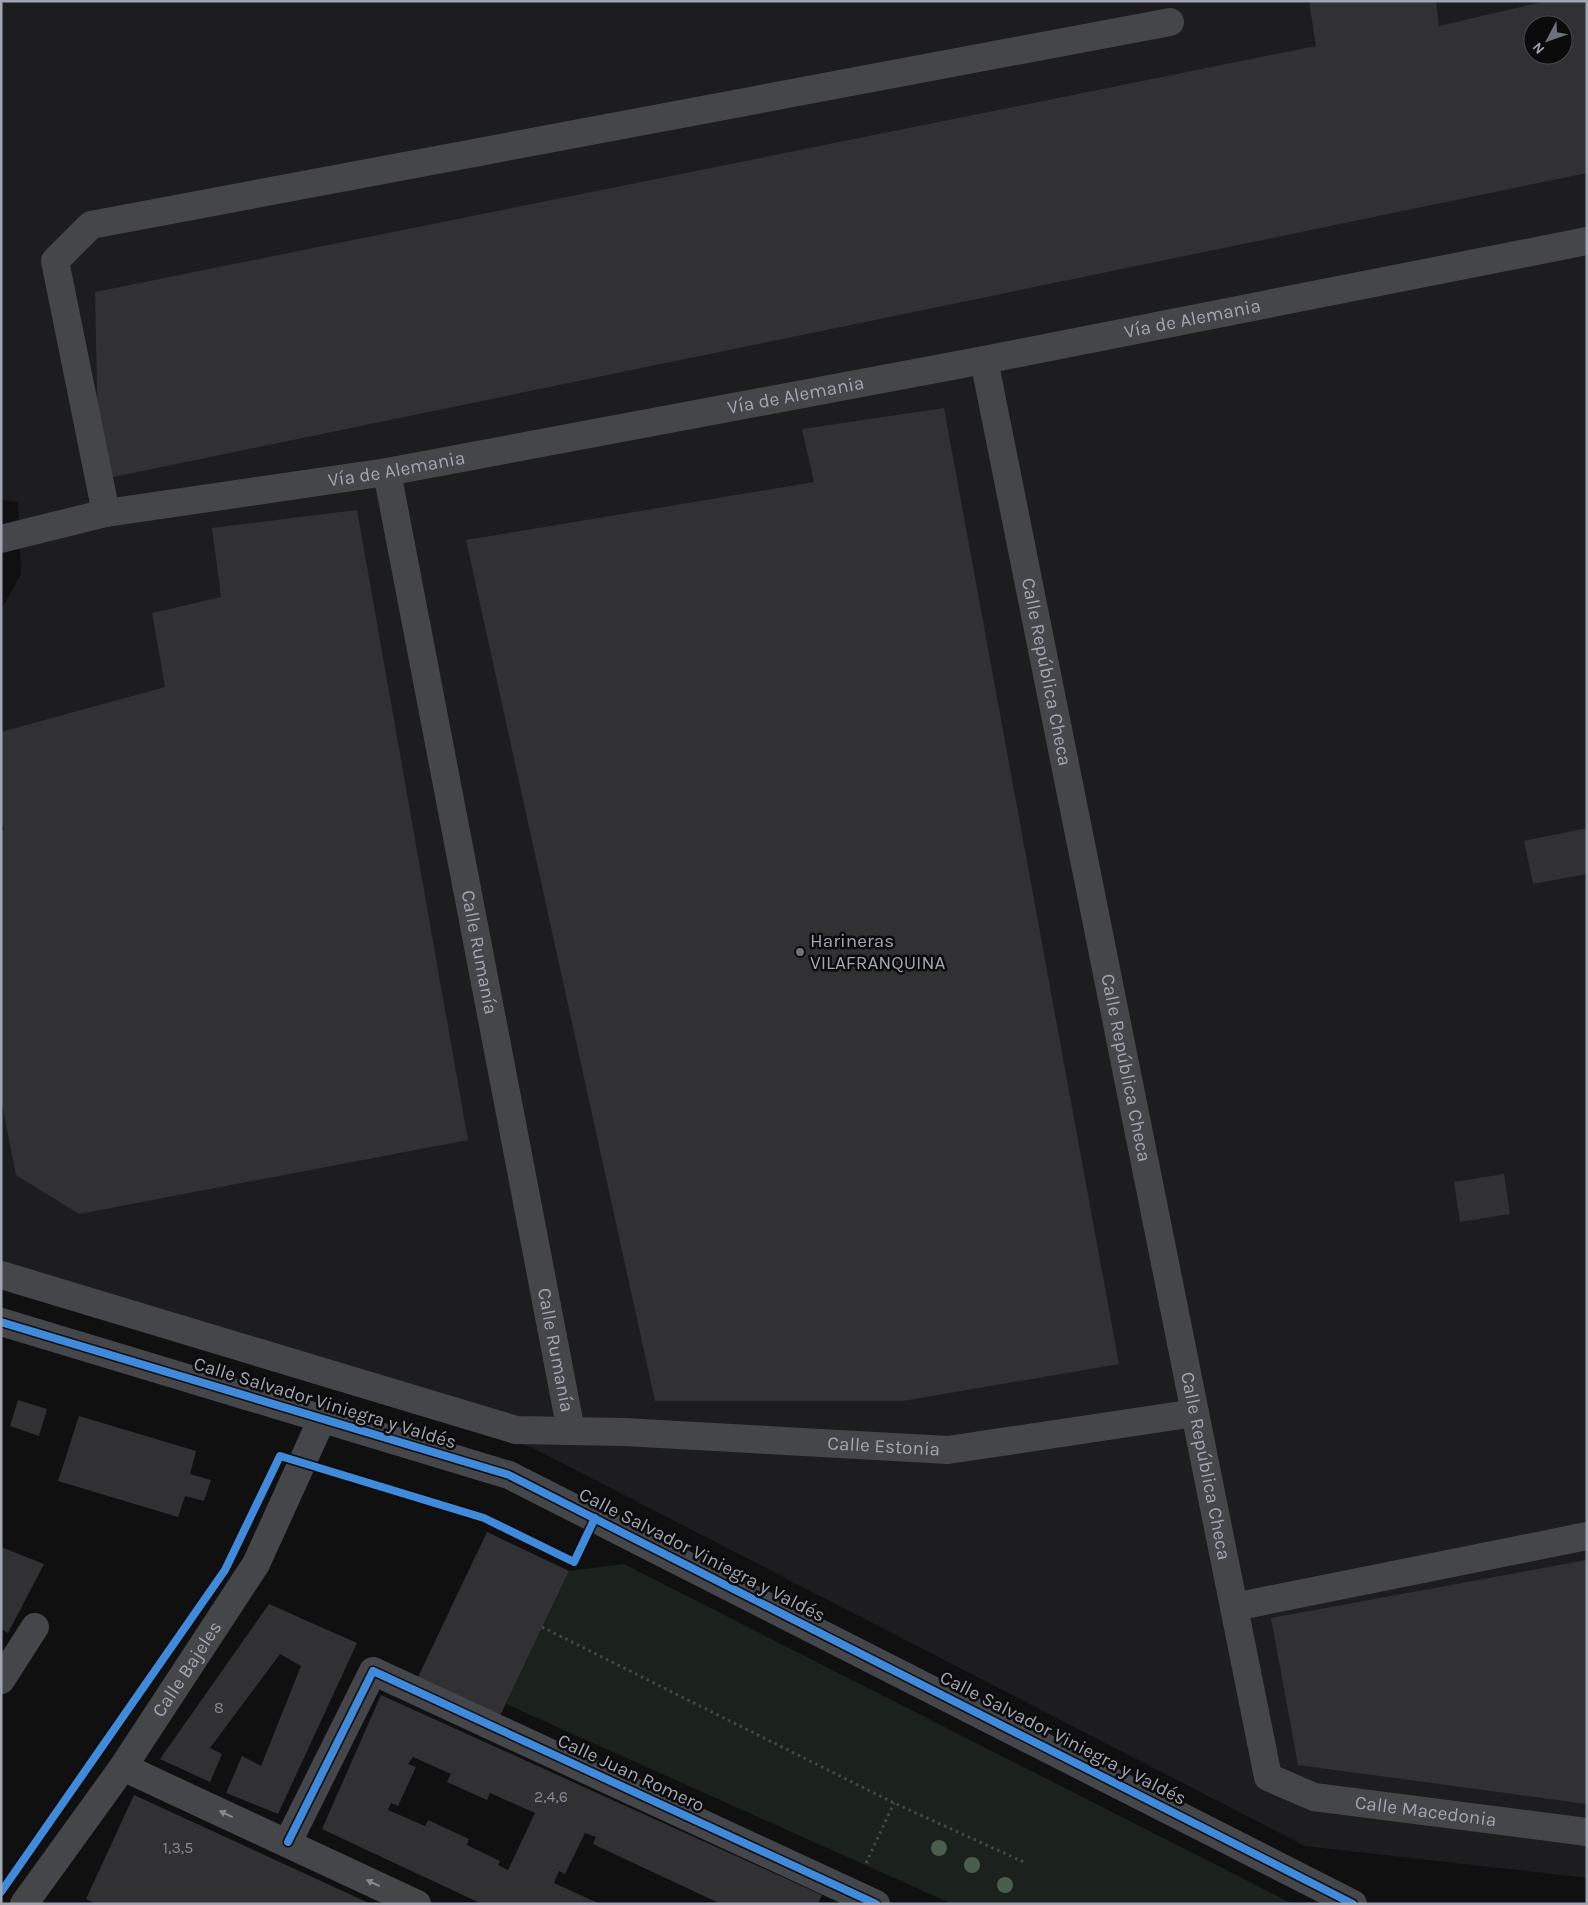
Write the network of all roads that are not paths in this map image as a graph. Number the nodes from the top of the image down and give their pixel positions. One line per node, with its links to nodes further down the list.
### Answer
1 (1170, 22): 5 (street)
2 (1587, 241): 3 (street, Vía de Alemania)
3 (984, 360): 4 (street, Vía de Alemania); 9 (street, Calle República Checa)
4 (387, 472): 5 (street, Vía de Alemania); 11 (street, Calle Rumanía)
5 (106, 513): 6 (street, Vía de Alemania)
6 (1, 539)
7 (1, 1275): 11 (street, Calle Estonia)
8 (1, 1322): 10 (street, Calle Salvador Viniegra y Valdés)
9 (1195, 1413): 11 (street, Calle Estonia); 13 (street, Calle República Checa)
10 (322, 1419): 16 (street, Calle Bajeles); 23 (street, Calle Salvador Viniegra y Valdés)
11 (571, 1431)
12 (1587, 1536): 13 (street)
13 (1234, 1606): 17 (street, Calle República Checa)
14 (35, 1627): 15 (street)
15 (1, 1680)
16 (123, 1767): 19 (street, one-way to 16); 21 (street, Calle Bajeles)
17 (1268, 1777): 18 (street, Calle Macedonia)
18 (1587, 1832)
19 (288, 1842): 20 (street, Calle Juan Romero); 22 (street, one-way to 19)
20 (858, 1900)
21 (24, 1904)
22 (417, 1904)
23 (1354, 1904)

